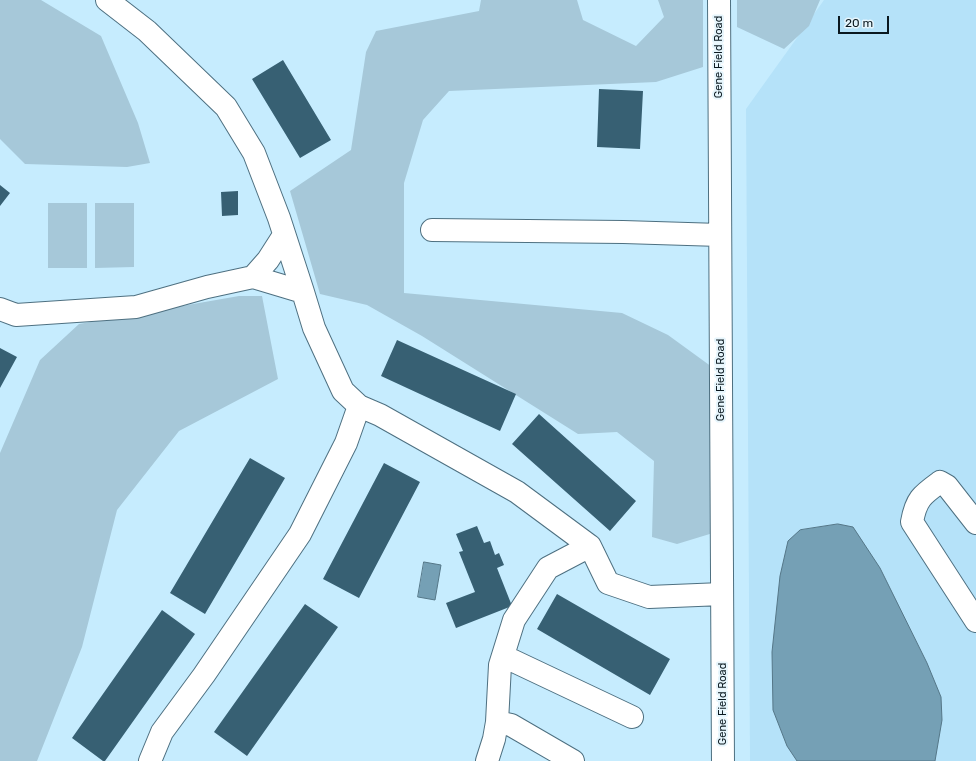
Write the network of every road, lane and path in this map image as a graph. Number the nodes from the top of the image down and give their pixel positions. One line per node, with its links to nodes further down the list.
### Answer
1 (107, 0): 4 (street)
2 (719, 0): 5 (street, Gene Field Road)
3 (432, 230): 5 (street)
4 (284, 235): 6 (street); 7 (street)
5 (720, 235): 12 (street, Gene Field Road)
6 (252, 277): 7 (street); 8 (street)
7 (303, 292): 9 (street)
8 (0, 309)
9 (358, 406): 11 (street); 17 (street)
10 (976, 524): 13 (street)
11 (590, 546): 12 (street); 14 (street)
12 (722, 594): 20 (street, Gene Field Road)
13 (976, 621)
14 (503, 656): 15 (street); 16 (street)
15 (632, 717)
16 (497, 722): 18 (street); 19 (street)
17 (150, 761)
18 (488, 761)
19 (573, 761)
20 (723, 761)

